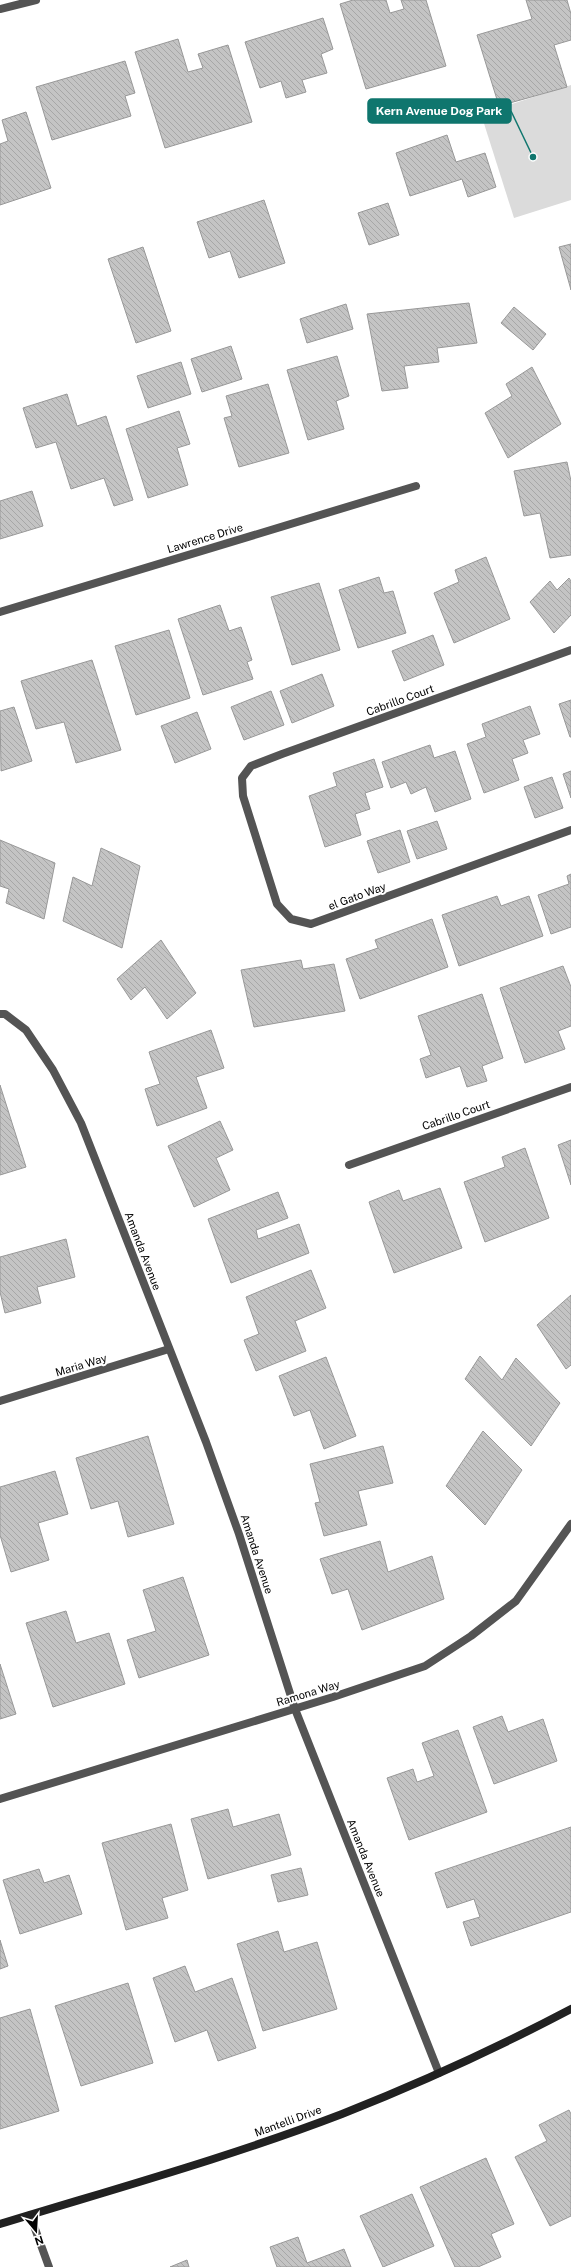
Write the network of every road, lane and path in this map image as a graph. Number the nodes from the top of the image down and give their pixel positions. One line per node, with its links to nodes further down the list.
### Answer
1 (36, 0): 2 (street)
2 (0, 9)
3 (416, 486): 4 (street, Lawrence Drive)
4 (0, 612)
5 (571, 650): 6 (street, Cabrillo Court)
6 (242, 778): 7 (street, el Gato Way)
7 (571, 830)
8 (0, 1014): 11 (street, Amanda Avenue)
9 (571, 1087): 10 (street, Cabrillo Court)
10 (349, 1165)
11 (169, 1349): 12 (street, Maria Way); 14 (street, Amanda Avenue)
12 (0, 1401)
13 (571, 1524): 14 (street, Ramona Way)
14 (295, 1708): 15 (street, Ramona Way); 17 (street, Amanda Avenue)
15 (0, 1799)
16 (571, 2009): 17 (street, Mantelli Drive)
17 (439, 2073): 18 (street, Mantelli Drive)
18 (30, 2215): 19 (street, Mantelli Drive); 20 (street)
19 (0, 2224)
20 (49, 2267)

